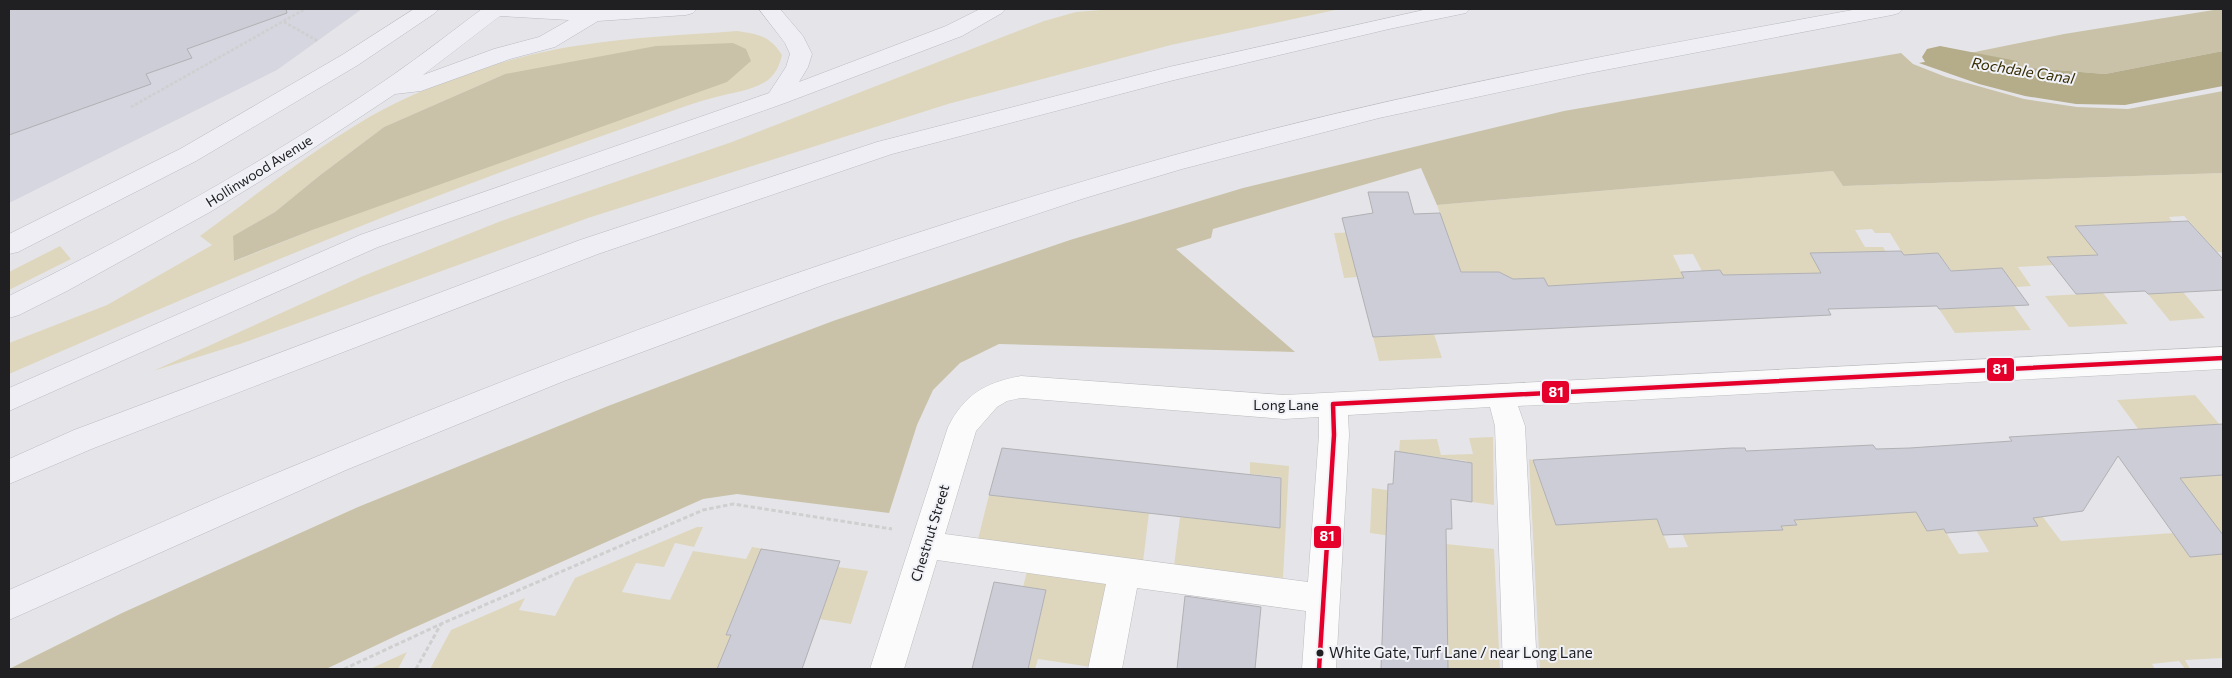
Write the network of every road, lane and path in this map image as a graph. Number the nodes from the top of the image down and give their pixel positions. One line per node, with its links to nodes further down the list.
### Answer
1 (305, 9): 10 (path)
2 (428, 9): 15 (highway)
3 (495, 9): 9 (highway); 12 (highway, Hollinwood Avenue)
4 (686, 9): 9 (highway)
5 (769, 9): 13 (highway)
6 (995, 9): 13 (highway)
7 (1459, 9): 22 (highway)
8 (1892, 9): 26 (highway)
9 (594, 15): 12 (highway)
10 (284, 21): 11 (path); 14 (path)
11 (323, 45)
12 (387, 89): 16 (highway, Hollinwood Avenue)
13 (777, 98): 19 (highway)
14 (131, 107)
15 (9, 245)
16 (9, 308)
17 (2223, 358): 18 (street, Long Lane)
18 (1502, 397): 21 (street, Long Lane); 33 (street)
19 (9, 400)
20 (982, 402): 21 (street, Long Lane); 23 (street, Chestnut Street)
21 (1333, 404): 25 (street)
22 (9, 472)
23 (927, 540): 24 (street); 27 (path); 30 (street, Chestnut Street)
24 (1124, 572): 25 (street); 31 (street)
25 (1324, 599): 32 (street)
26 (9, 605)
27 (441, 624): 28 (path); 29 (path)
28 (344, 669)
29 (416, 669)
30 (887, 669)
31 (1106, 669)
32 (1319, 669)
33 (1520, 669)

